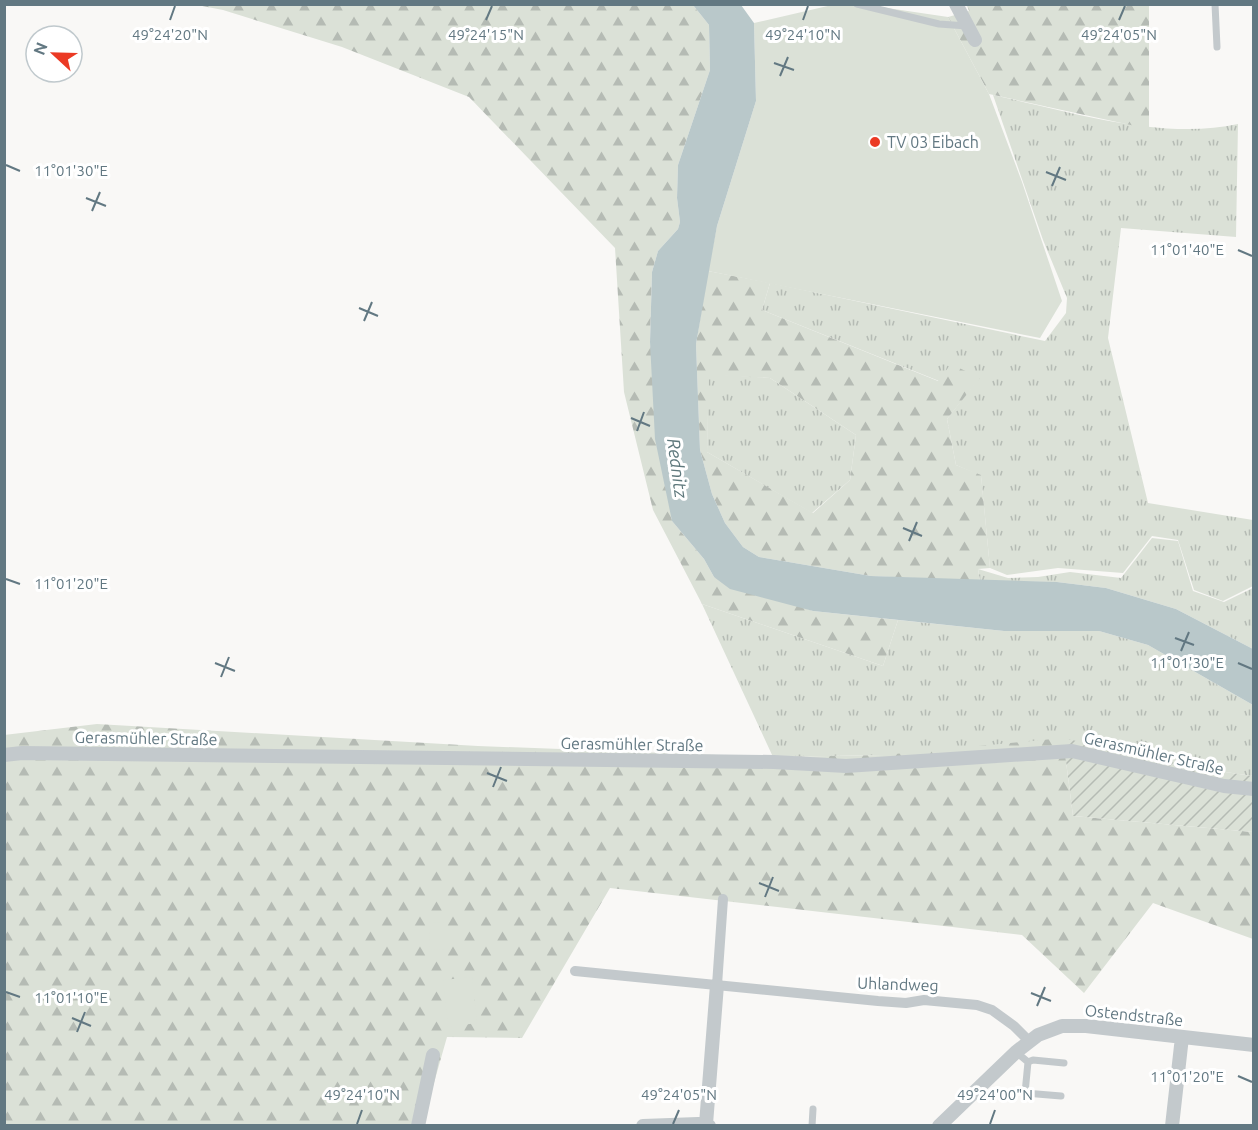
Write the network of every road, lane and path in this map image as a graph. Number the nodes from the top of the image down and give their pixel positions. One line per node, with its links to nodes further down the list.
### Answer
1 (857, 4): 4 (lane)
2 (956, 4): 4 (street)
3 (1215, 4): 6 (lane)
4 (967, 26): 5 (street)
5 (975, 40)
6 (1216, 47)
7 (4, 755): 8 (street, Gerasmühler Straße)
8 (1254, 789)
9 (723, 899): 11 (street)
10 (574, 970): 11 (street, Uhlandweg)
11 (717, 986): 13 (street, Uhlandweg); 23 (street)
12 (1182, 1037): 13 (street, Ostendstraße); 14 (street, Ostendstraße); 26 (street)
13 (1029, 1041): 15 (street, Ostendstraße)
14 (1254, 1046)
15 (1016, 1052): 17 (lane); 25 (street, Ostendstraße)
16 (433, 1055): 21 (street)
17 (1028, 1062): 18 (lane); 19 (lane)
18 (1064, 1063)
19 (1061, 1096)
20 (813, 1109): 24 (lane)
21 (418, 1125)
22 (643, 1125): 23 (street)
23 (708, 1125)
24 (812, 1125)
25 (939, 1125)
26 (1172, 1125)

